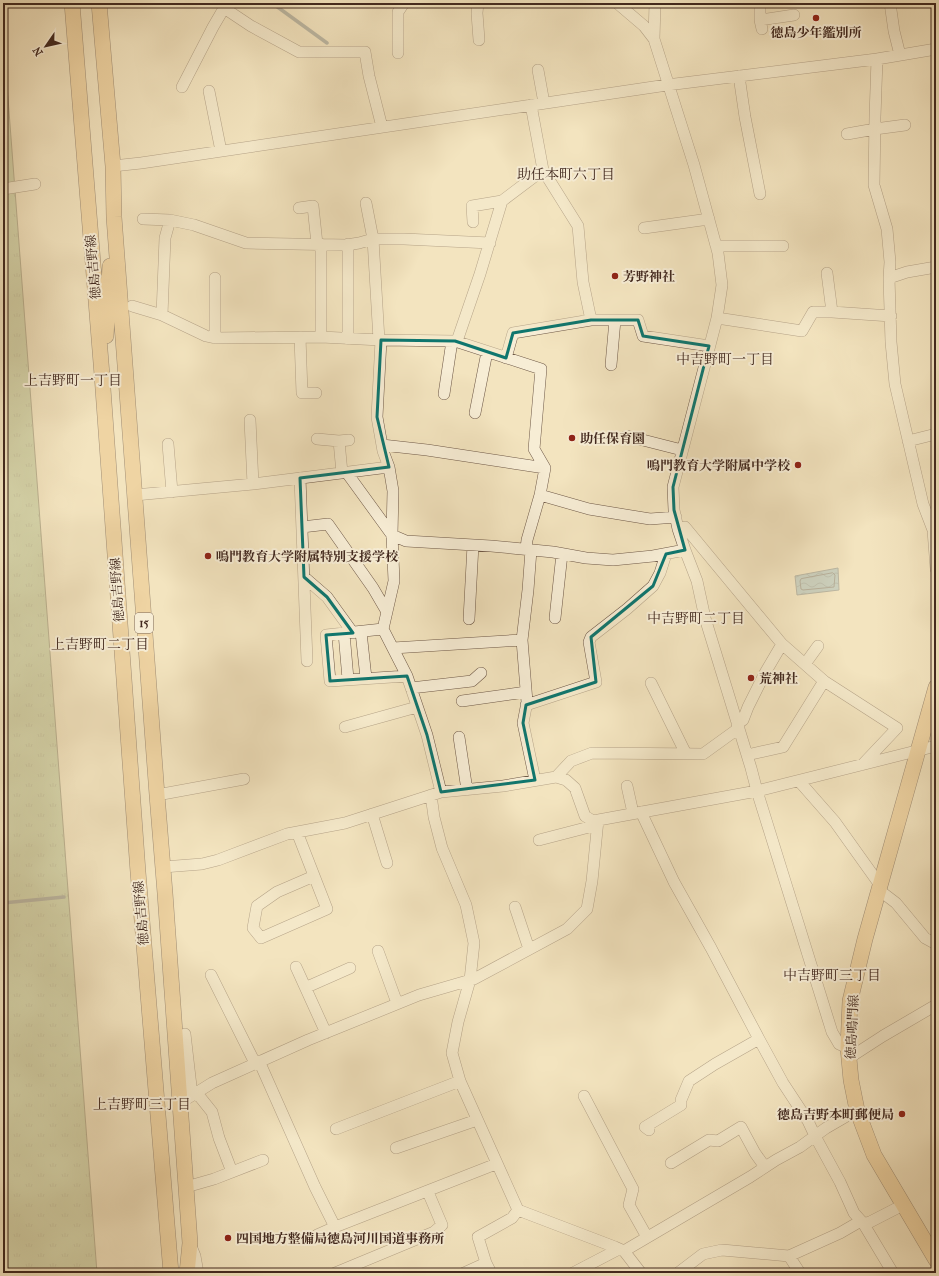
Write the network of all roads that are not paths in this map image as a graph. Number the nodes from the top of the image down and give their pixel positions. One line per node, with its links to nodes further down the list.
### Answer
1 (72, 3): 70 (main road, 徳島吉野線 / 15)
2 (99, 3): 29 (main road, 徳島吉野線 / 15)
3 (404, 3): 14 (street)
4 (478, 3): 11 (street)
5 (617, 3): 12 (street)
6 (655, 3): 12 (street)
7 (760, 3): 10 (street)
8 (890, 3): 15 (street)
9 (226, 6): 20 (street); 25 (street)
10 (794, 15)
11 (479, 40)
12 (654, 40): 19 (street)
13 (936, 49): 15 (street)
14 (398, 53)
15 (900, 55): 16 (street)
16 (877, 59): 18 (street); 26 (street)
17 (538, 70): 22 (street)
18 (739, 76): 19 (street); 33 (street)
19 (667, 85): 22 (street); 39 (street)
20 (182, 87)
21 (209, 91): 28 (street)
22 (544, 103): 23 (street)
23 (531, 105): 25 (street); 30 (street)
24 (906, 126): 26 (street)
25 (382, 127): 28 (street)
26 (875, 129): 27 (street); 52 (street)
27 (847, 134)
28 (220, 151): 29 (street)
29 (113, 166): 37 (main road, 徳島吉野線 / 15)
30 (542, 170): 34 (street); 58 (street)
31 (35, 184): 32 (street)
32 (3, 189)
33 (760, 194)
34 (502, 201): 41 (street); 44 (street)
35 (366, 203): 43 (street)
36 (299, 208): 45 (street)
37 (114, 218): 70 (main road); 88 (main road, 徳島吉野線 / 15)
38 (143, 219): 40 (street)
39 (708, 219): 42 (street); 47 (street)
40 (170, 220): 45 (street); 55 (street)
41 (473, 222)
42 (644, 228)
43 (373, 239): 44 (street); 46 (street); 64 (street)
44 (490, 243): 65 (street)
45 (319, 244): 46 (street); 61 (street)
46 (348, 244): 63 (street)
47 (716, 246): 48 (street); 57 (street)
48 (783, 246)
49 (936, 267): 52 (street)
50 (827, 273): 54 (street)
51 (215, 278): 62 (street)
52 (889, 278): 56 (street)
53 (132, 306): 55 (street)
54 (832, 312): 56 (street); 57 (street)
55 (162, 315): 62 (street)
56 (891, 316): 78 (street)
57 (717, 318): 66 (street)
58 (591, 320): 59 (street); 68 (street)
59 (615, 320): 66 (street); 69 (street)
60 (300, 337): 61 (street); 62 (street); 71 (street)
61 (321, 337): 63 (street)
62 (215, 338)
63 (348, 339): 64 (street)
64 (380, 340): 65 (street); 80 (street)
65 (454, 341): 67 (street); 72 (street)
66 (710, 346): 81 (street)
67 (487, 352): 68 (street); 73 (street)
68 (506, 358): 83 (street)
69 (611, 365)
70 (102, 375): 195 (main road, 徳島吉野線 / 15)
71 (316, 393)
72 (444, 394)
73 (475, 413)
74 (250, 420): 86 (street)
75 (936, 434): 78 (street)
76 (627, 436): 81 (street)
77 (317, 439): 84 (street)
78 (908, 441): 99 (street)
79 (168, 444): 87 (street)
80 (382, 446): 82 (street); 83 (street)
81 (682, 450): 90 (street)
82 (389, 467): 84 (street); 93 (street)
83 (545, 468): 89 (street)
84 (344, 473): 85 (street); 93 (street)
85 (300, 478): 86 (street); 91 (street)
86 (253, 484): 87 (street)
87 (172, 492): 88 (street)
88 (135, 495): 140 (main road, 徳島吉野線 / 15)
89 (540, 495): 90 (street); 95 (street)
90 (676, 517): 92 (street)
91 (302, 527): 100 (street); 101 (street)
92 (678, 529): 96 (street); 107 (street)
93 (392, 535): 94 (street); 101 (street)
94 (473, 545): 95 (street); 103 (street)
95 (529, 549): 97 (street); 106 (street)
96 (684, 550): 98 (street); 124 (street)
97 (562, 554): 98 (street); 102 (street)
98 (666, 554): 122 (street)
99 (936, 569)
100 (304, 577): 105 (street); 110 (street)
101 (387, 612): 104 (street)
102 (555, 618)
103 (469, 619)
104 (384, 629): 105 (street); 109 (street)
105 (353, 633): 114 (street); 115 (street); 115 (street)
106 (522, 640): 109 (street); 120 (street)
107 (782, 644): 111 (street); 124 (street)
108 (818, 646): 111 (street)
109 (392, 648): 113 (street)
110 (307, 661)
111 (804, 664): 116 (street)
112 (481, 673): 119 (street)
113 (407, 676): 114 (street); 119 (street)
114 (366, 678): 115 (street)
115 (348, 679)
116 (824, 681): 130 (street); 131 (street)
117 (651, 683): 129 (street)
118 (936, 687): 128 (main road, 徳島鳴門線)
119 (411, 688): 123 (street)
120 (526, 692): 121 (street); 122 (street)
121 (462, 701)
122 (526, 705): 134 (street)
123 (417, 707): 125 (street); 139 (street)
124 (738, 726): 129 (street); 130 (street)
125 (344, 727)
126 (459, 737): 137 (street)
127 (936, 746): 128 (street)
128 (918, 751): 131 (street); 149 (main road, 徳島鳴門線)
129 (686, 754): 132 (street)
130 (747, 755): 138 (street)
131 (862, 765): 135 (street)
132 (556, 777): 134 (street); 143 (street)
133 (244, 779): 140 (street)
134 (535, 780): 137 (street)
135 (799, 781): 138 (street); 149 (street)
136 (627, 786): 141 (street)
137 (467, 790): 139 (street)
138 (756, 791): 141 (street); 165 (street)
139 (436, 794): 142 (street); 158 (street)
140 (157, 795): 147 (main road, 徳島吉野線 / 15)
141 (637, 813): 143 (street); 164 (street)
142 (372, 814): 144 (street); 146 (street)
143 (597, 823): 145 (street); 152 (street)
144 (297, 832): 147 (street); 148 (street)
145 (539, 840)
146 (387, 863)
147 (163, 867): 170 (main road, 徳島吉野線 / 15)
148 (314, 876): 148 (street)
149 (880, 887): 151 (street); 165 (main road, 徳島鳴門線)
150 (515, 907): 152 (street)
151 (933, 942): 154 (street)
152 (529, 949): 158 (street)
153 (378, 951): 160 (street)
154 (936, 952)
155 (296, 966): 159 (street)
156 (350, 968): 159 (street)
157 (211, 975): 166 (street)
158 (470, 980): 160 (street); 167 (street)
159 (306, 987): 162 (street)
160 (397, 1004): 162 (street)
161 (936, 1006): 165 (street)
162 (326, 1033): 166 (street)
163 (185, 1034): 168 (street)
164 (759, 1040): 174 (street); 175 (street)
165 (849, 1053): 171 (main road, 徳島鳴門線)
166 (257, 1062): 168 (street); 187 (street)
167 (460, 1080): 172 (street); 173 (street)
168 (193, 1095): 170 (street); 181 (street)
169 (584, 1096): 189 (street)
170 (180, 1103): 182 (main road, 徳島吉野線 / 15)
171 (857, 1110): 175 (street); 184 (main road, 徳島鳴門線)
172 (477, 1120): 176 (street); 179 (street)
173 (336, 1129)
174 (649, 1130)
175 (814, 1136): 180 (street); 186 (street)
176 (396, 1148)
177 (263, 1160): 181 (street)
178 (670, 1163): 180 (street)
179 (496, 1164): 183 (street); 185 (street)
180 (765, 1167): 189 (street)
181 (232, 1172): 182 (street)
182 (186, 1187): 190 (main road, 徳島吉野線 / 15)
183 (428, 1192): 187 (street); 198 (street)
184 (903, 1206): 186 (street); 193 (main road, 徳島鳴門線)
185 (518, 1210): 191 (street); 194 (street)
186 (863, 1222): 192 (street); 204 (street)
187 (335, 1227): 188 (street)
188 (317, 1235)
189 (647, 1237): 191 (street)
190 (190, 1243): 196 (main road, 徳島吉野線 / 15); 197 (street)
191 (622, 1250): 200 (street); 201 (street)
192 (789, 1256): 202 (street); 203 (street)
193 (936, 1260)
194 (489, 1268): 199 (street)
195 (171, 1273)
196 (187, 1273)
197 (198, 1273)
198 (335, 1273)
199 (464, 1273)
200 (573, 1273)
201 (641, 1273)
202 (678, 1273)
203 (800, 1273)
204 (893, 1273)

